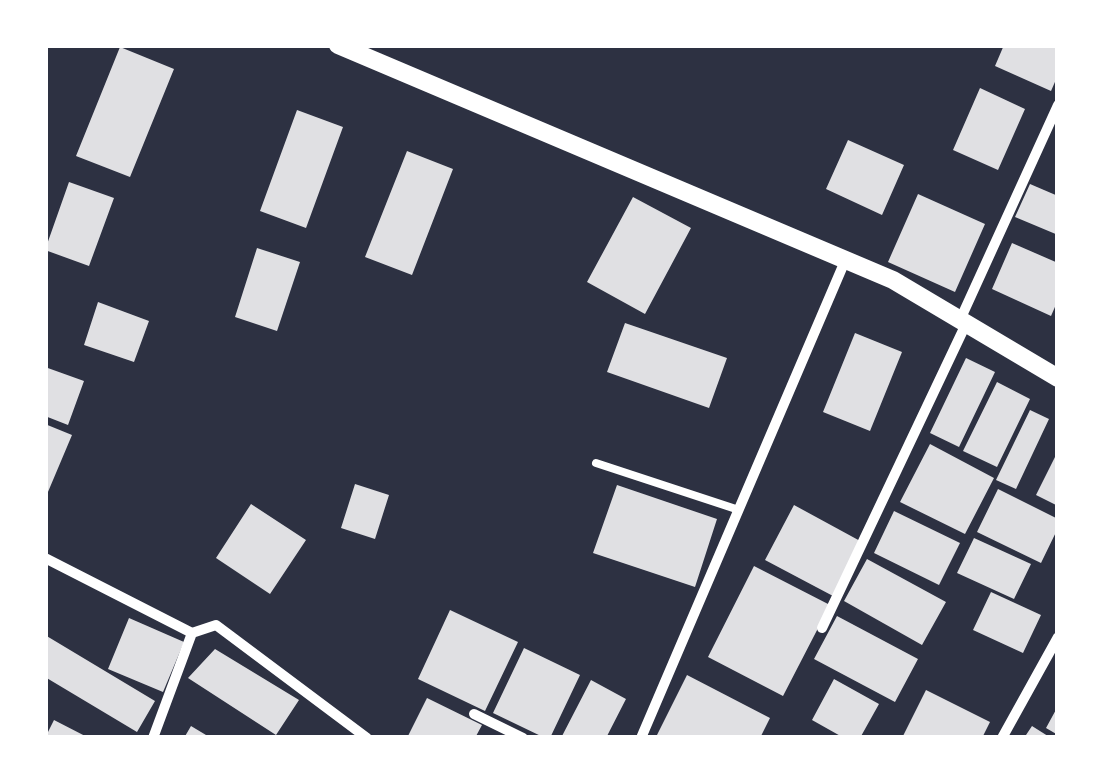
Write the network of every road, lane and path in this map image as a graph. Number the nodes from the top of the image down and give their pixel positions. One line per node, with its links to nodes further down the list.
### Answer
1 (338, 45): 3 (street)
2 (1058, 105): 4 (street)
3 (845, 260): 4 (street); 7 (street)
4 (963, 322): 5 (street); 9 (street)
5 (1058, 378)
6 (596, 463): 7 (lane)
7 (739, 510): 16 (street)
8 (45, 558): 10 (street)
9 (822, 628)
10 (192, 632): 13 (street); 14 (street)
11 (1058, 636): 17 (street)
12 (474, 714): 15 (street)
13 (153, 738)
14 (368, 738)
15 (523, 738)
16 (642, 738)
17 (1002, 738)

